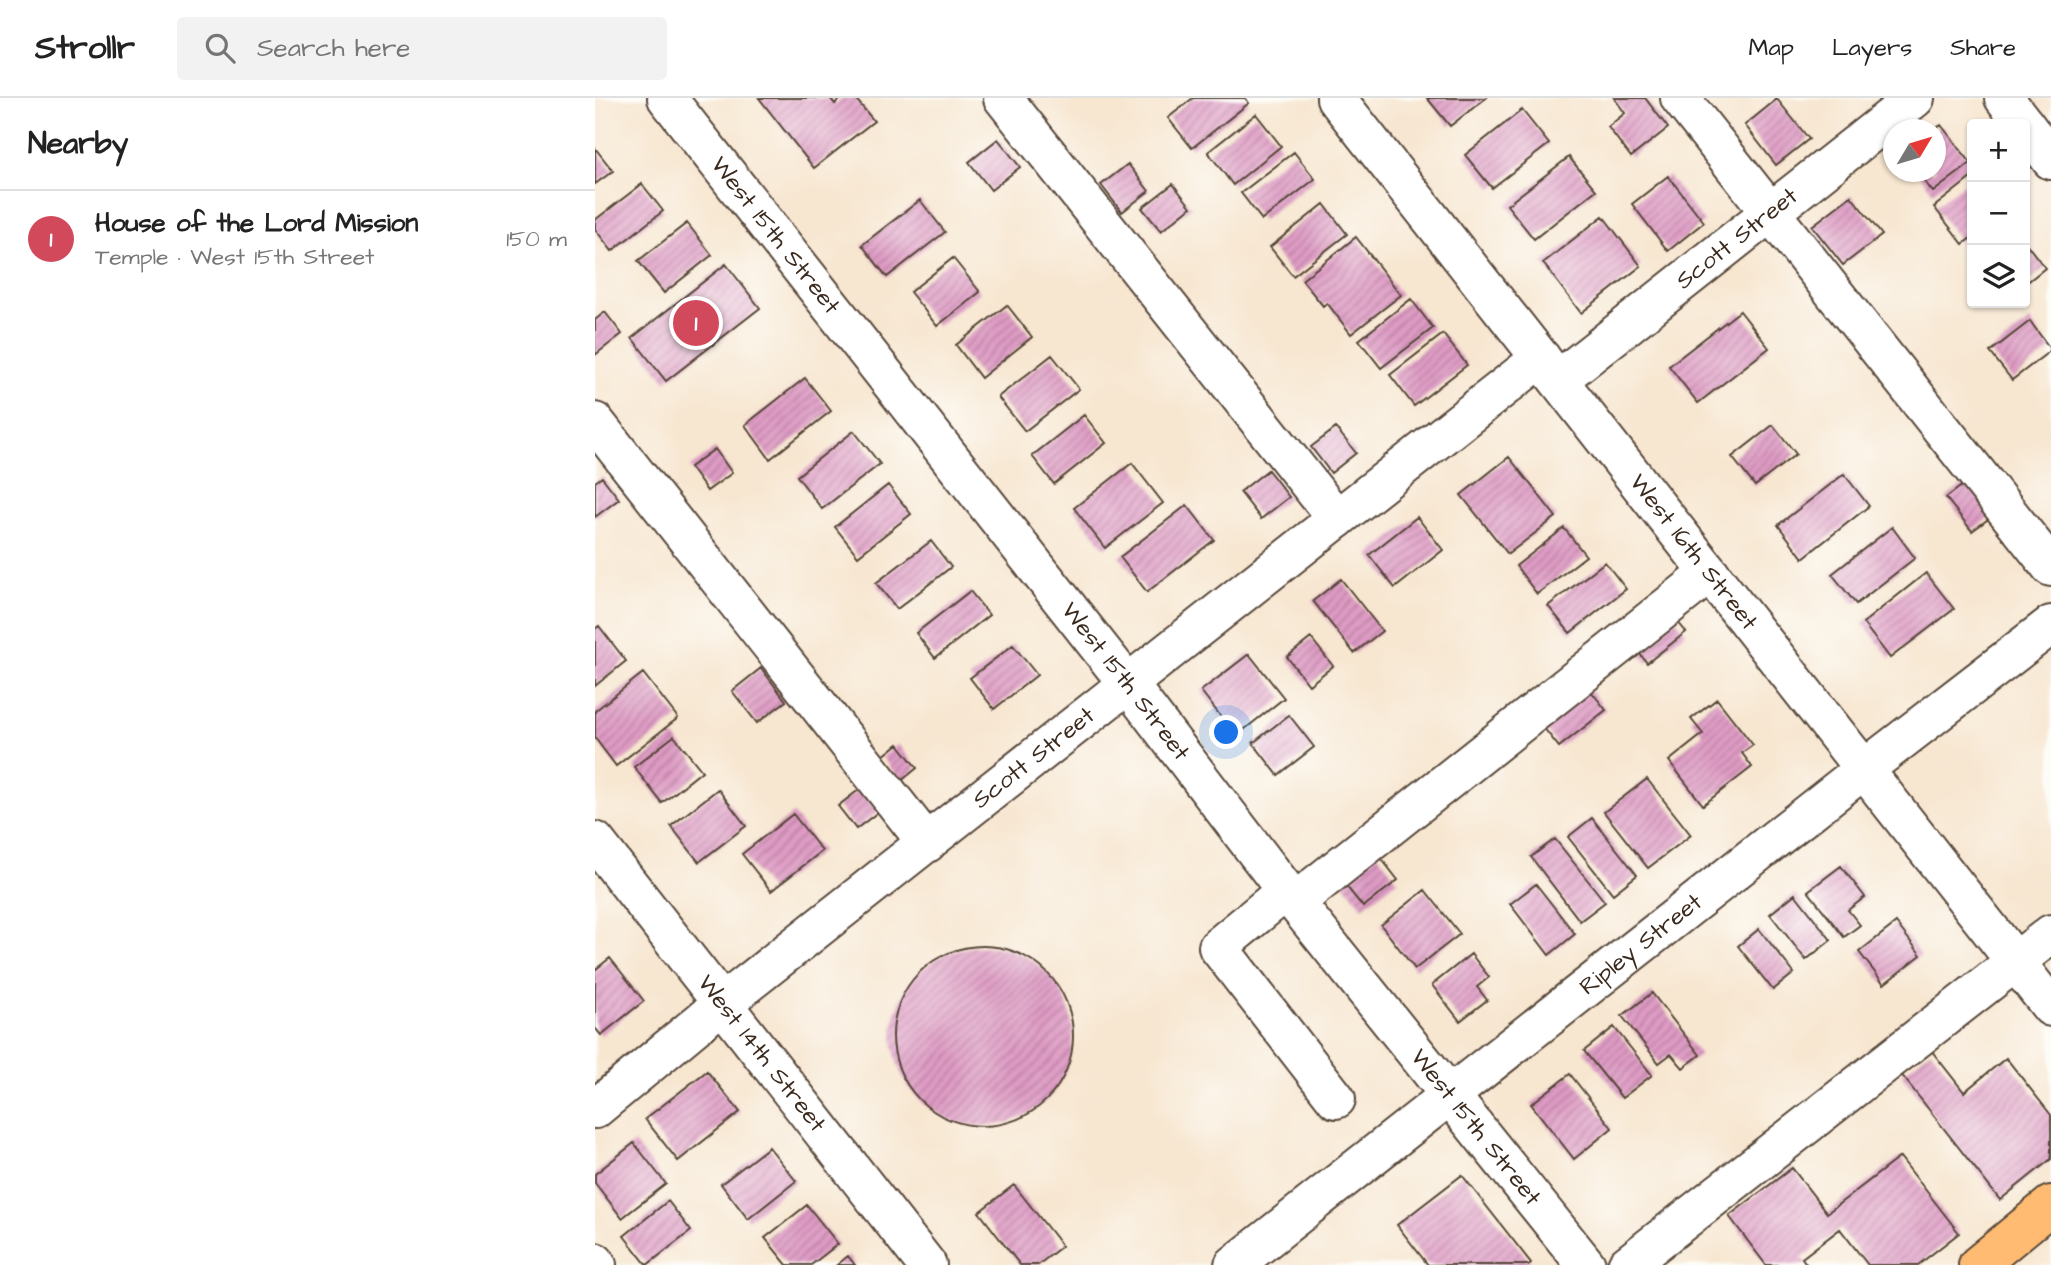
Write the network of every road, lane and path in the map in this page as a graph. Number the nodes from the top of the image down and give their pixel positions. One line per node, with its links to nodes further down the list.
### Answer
1 (667, 98): 17 (street, West 15th Street)
2 (1003, 98): 13 (street)
3 (1336, 98): 11 (street, West 16th Street)
4 (1680, 98): 10 (street)
5 (1915, 98): 10 (street, Scott Street)
6 (2004, 98): 7 (street)
7 (2020, 119)
8 (2030, 133): 9 (street)
9 (2051, 160)
10 (1770, 212): 11 (street, Scott Street); 14 (street)
11 (1549, 369): 13 (street, Scott Street); 15 (street, West 16th Street)
12 (595, 422): 20 (street)
13 (1337, 519): 17 (street, Scott Street)
14 (2051, 566)
15 (1710, 573): 18 (street, West 16th Street); 21 (street)
16 (2051, 625): 18 (street, Ripley Street)
17 (1128, 684): 20 (street, Scott Street); 21 (street, West 15th Street)
18 (1863, 770): 23 (street, West 16th Street); 26 (street, Ripley Street)
19 (595, 841): 24 (street, West 14th Street)
20 (927, 843): 24 (street, Scott Street)
21 (1291, 897): 26 (street, West 15th Street); 27 (street)
22 (2051, 934): 23 (street)
23 (2015, 961): 25 (street, West 16th Street); 33 (street)
24 (723, 1003): 28 (street, Scott Street); 30 (street, West 14th Street)
25 (2051, 1007)
26 (1449, 1096): 31 (street, Ripley Street); 32 (street, West 15th Street)
27 (1336, 1099)
28 (595, 1109)
29 (2047, 1216): 34 (highway)
30 (927, 1265)
31 (1234, 1265)
32 (1586, 1265)
33 (1627, 1265)
34 (1978, 1265)

